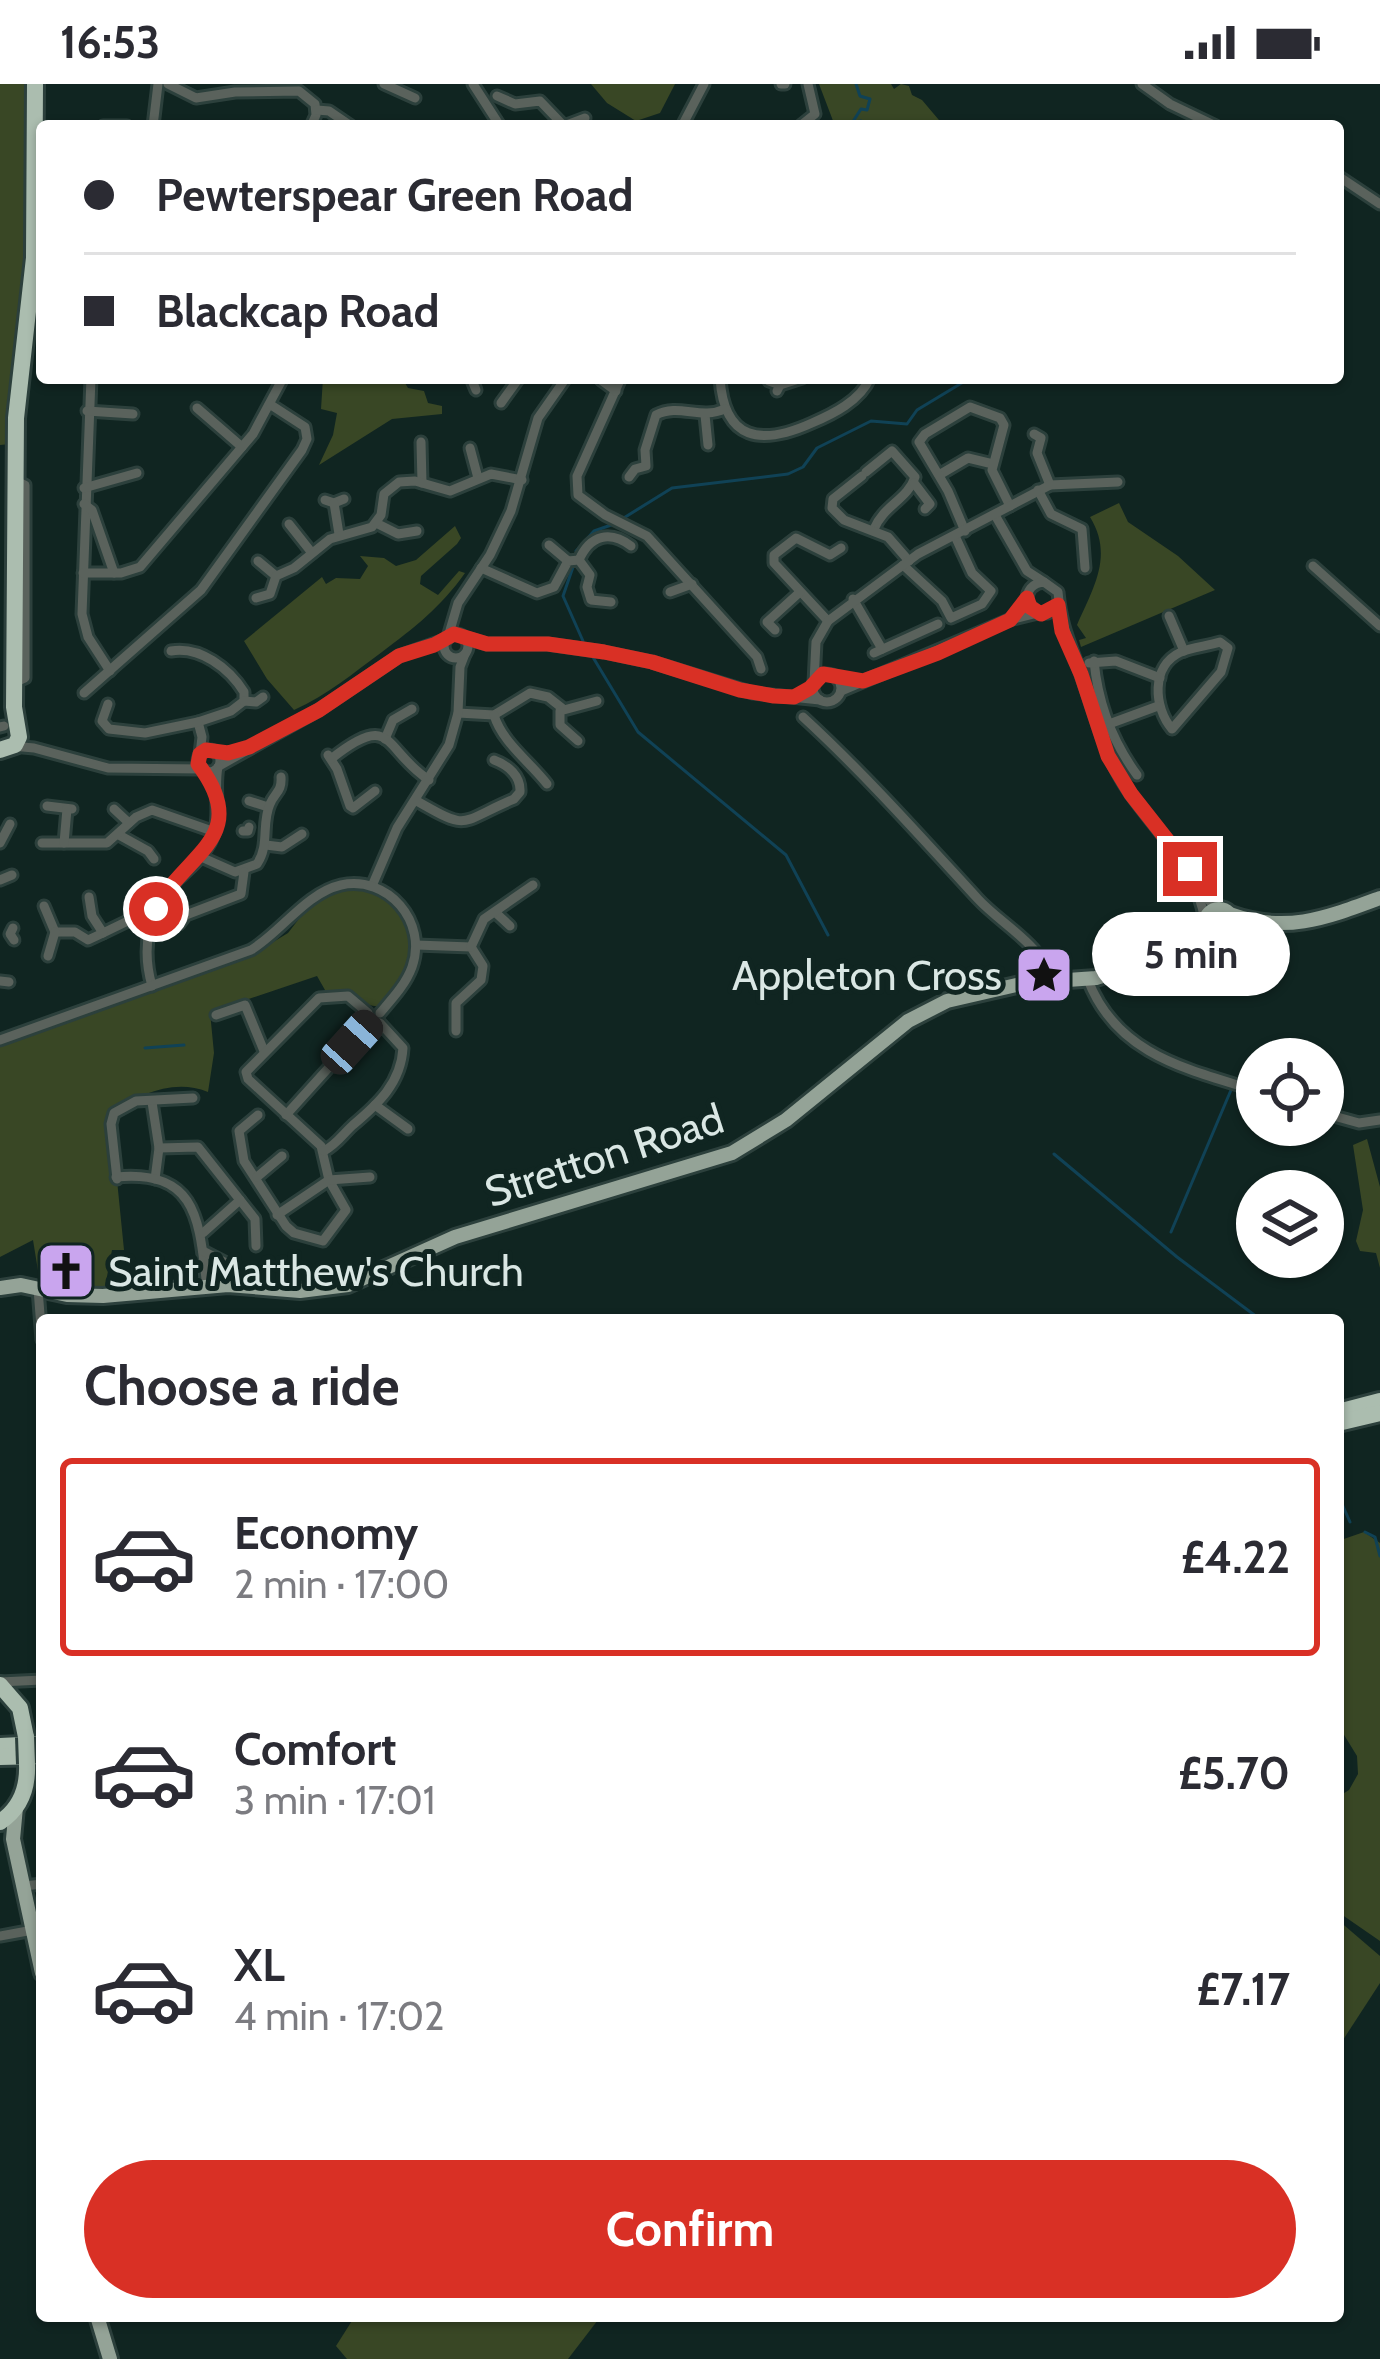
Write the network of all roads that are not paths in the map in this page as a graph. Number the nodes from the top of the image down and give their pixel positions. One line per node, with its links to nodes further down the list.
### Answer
1 (35, 84): 24 (highway)
2 (158, 84): 14 (street)
3 (168, 84): 12 (street)
4 (384, 84): 9 (street)
5 (473, 84): 17 (street)
6 (704, 84): 20 (street)
7 (808, 84): 21 (street)
8 (1142, 84): 22 (street)
9 (399, 86): 11 (street)
10 (496, 96): 18 (street)
11 (415, 100)
12 (316, 110): 15 (street); 16 (street)
13 (586, 117): 19 (street)
14 (154, 120)
15 (313, 120)
16 (342, 120)
17 (496, 120)
18 (559, 120)
19 (579, 120)
20 (685, 120)
21 (812, 120)
22 (1203, 120)
23 (1344, 180): 25 (street)
24 (36, 184)
25 (1380, 204)
26 (36, 289): 139 (highway)
27 (90, 384): 42 (street)
28 (281, 384): 39 (street)
29 (474, 384): 36 (street)
30 (516, 384): 38 (street)
31 (562, 384): 55 (street)
32 (606, 384): 37 (street)
33 (619, 384): 37 (street)
34 (721, 384): 41 (street)
35 (867, 384): 41 (street)
36 (476, 390)
37 (616, 391): 88 (street)
38 (502, 403)
39 (272, 405): 49 (street); 117 (street)
40 (197, 408): 49 (street)
41 (725, 409): 44 (street)
42 (87, 411): 43 (street); 60 (street)
43 (133, 413)
44 (705, 415): 48 (street); 53 (street)
45 (1034, 434): 59 (street)
46 (421, 442): 57 (street)
47 (472, 446): 54 (street)
48 (708, 446)
49 (242, 447): 85 (street)
50 (993, 464): 52 (street); 52 (street); 64 (street)
51 (137, 473): 60 (street)
52 (939, 476): 71 (street)
53 (629, 477)
54 (478, 478): 55 (street); 57 (street)
55 (522, 480): 81 (street)
56 (1118, 482): 59 (street)
57 (422, 483): 68 (street)
58 (914, 483): 65 (street); 70 (street); 70 (street)
59 (1050, 485): 61 (street)
60 (84, 488): 63 (street)
61 (1038, 490): 64 (street); 82 (street)
62 (334, 501): 72 (street)
63 (84, 504): 84 (street); 85 (street)
64 (1010, 506): 66 (street)
65 (926, 508)
66 (995, 515): 71 (street); 83 (street)
67 (286, 523): 76 (street)
68 (376, 523): 69 (street); 72 (street)
69 (418, 529)
70 (874, 529): 79 (street)
71 (960, 533): 79 (street); 79 (street)
72 (339, 534): 76 (street)
73 (549, 545): 77 (street)
74 (631, 546): 77 (street)
75 (841, 548): 90 (street)
76 (312, 553): 86 (street)
77 (574, 560): 81 (street); 94 (street)
78 (259, 561): 86 (street)
79 (906, 563): 93 (street)
80 (1313, 566): 103 (street)
81 (482, 568): 98 (street)
82 (1083, 568)
83 (1028, 571): 87 (street); 91 (street)
84 (83, 572): 85 (street); 117 (street)
85 (114, 573)
86 (276, 576): 92 (street)
87 (1044, 582): 91 (street); 95 (street)
88 (692, 584): 89 (street); 116 (street)
89 (670, 592)
90 (800, 592): 96 (street); 101 (street)
91 (1028, 595): 97 (street); 100 (street)
92 (256, 598)
93 (853, 599): 101 (street); 102 (street)
94 (611, 602)
95 (1058, 605): 97 (street); 104 (street)
96 (758, 612)
97 (1041, 614): 100 (street); 104 (street)
98 (455, 616): 105 (street); 106 (street)
99 (1169, 616): 110 (street)
100 (1010, 620): 121 (street)
101 (828, 621): 113 (street)
102 (938, 624)
103 (1380, 626)
104 (1062, 631): 115 (street)
105 (448, 638): 106 (street); 108 (street); 111 (street)
106 (465, 638): 107 (street); 112 (street)
107 (487, 644): 112 (street); 126 (street)
108 (426, 647): 111 (street); 144 (street)
109 (174, 648): 128 (street)
110 (1184, 651): 120 (street); 130 (street)
111 (447, 654): 112 (street); 119 (street)
112 (466, 654): 119 (street)
113 (816, 659): 118 (street); 122 (street)
114 (1094, 661): 115 (street); 120 (street); 138 (street)
115 (1078, 666): 180 (street)
116 (761, 669)
117 (110, 671): 124 (street)
118 (833, 675): 121 (street); 122 (street); 123 (street)
119 (460, 676): 134 (street)
120 (1160, 678): 130 (street)
121 (863, 681): 123 (street)
122 (814, 683): 126 (street); 127 (street)
123 (841, 691): 127 (street)
124 (85, 693)
125 (263, 697): 128 (street)
126 (794, 697): 127 (street)
127 (820, 700)
128 (244, 701): 137 (street)
129 (598, 701): 133 (street)
130 (1158, 706): 138 (street)
131 (103, 707): 137 (street)
132 (413, 708): 141 (street)
133 (562, 708): 135 (street); 142 (street)
134 (458, 713): 135 (street); 152 (street)
135 (494, 715): 153 (street)
136 (803, 717): 198 (street)
137 (198, 722): 140 (street)
138 (1109, 724): 150 (street)
139 (7, 736): 148 (street)
140 (202, 737): 143 (street); 145 (street)
141 (386, 739): 152 (street); 155 (street)
142 (579, 742)
143 (213, 750): 144 (street); 145 (street); 147 (street)
144 (240, 751): 147 (street)
145 (200, 754): 148 (street); 149 (street)
146 (493, 760): 158 (street)
147 (218, 766): 149 (street); 156 (street)
148 (176, 767): 149 (street)
149 (202, 770): 156 (street)
150 (1137, 775)
151 (281, 777): 154 (street)
152 (429, 780): 158 (street)
153 (547, 784)
154 (280, 790): 157 (street); 161 (street)
155 (376, 791)
156 (216, 792): 166 (street)
157 (291, 798)
158 (415, 800): 179 (street)
159 (249, 802): 161 (street)
160 (47, 806): 172 (street)
161 (268, 807): 169 (street)
162 (114, 809): 163 (street)
163 (130, 823): 166 (street); 168 (street)
164 (11, 824): 170 (street)
165 (247, 830): 169 (street)
166 (215, 832): 173 (street)
167 (303, 834): 169 (street)
168 (119, 835): 172 (street); 174 (street)
169 (266, 839): 175 (street)
170 (0, 843)
171 (42, 843): 172 (street)
172 (64, 843)
173 (201, 857): 175 (street); 188 (street)
174 (154, 860)
175 (244, 872): 189 (street)
176 (13, 875): 177 (street)
177 (0, 880)
178 (533, 884): 185 (street)
179 (372, 886): 194 (street); 199 (street)
180 (1199, 891): 186 (street); 191 (street)
181 (89, 897): 193 (street)
182 (140, 898): 187 (street)
183 (1380, 898): 186 (main road)
184 (46, 904): 192 (street)
185 (496, 913): 190 (street); 195 (street)
186 (1228, 917): 191 (main road); 191 (main road)
187 (137, 918): 188 (street); 193 (street)
188 (151, 920): 199 (street)
189 (179, 924)
190 (510, 926)
191 (1208, 927): 197 (main road, Stretton Road)
192 (55, 932): 193 (street); 196 (street)
193 (103, 933)
194 (416, 945): 195 (street); 201 (street)
195 (471, 947): 202 (street)
196 (50, 958)
197 (1088, 980): 198 (main road, Stretton Road); 205 (street)
198 (1052, 982): 229 (main road, Stretton Road)
199 (152, 986): 203 (street)
200 (215, 1015): 204 (street)
201 (374, 1018): 204 (street); 208 (street); 210 (street)
202 (457, 1032)
203 (0, 1040)
204 (264, 1051): 210 (street)
205 (1236, 1084)
206 (188, 1096): 207 (street)
207 (152, 1102): 216 (street); 219 (street)
208 (375, 1106): 214 (street); 217 (street)
209 (258, 1115): 215 (street)
210 (286, 1115): 217 (street)
211 (1344, 1119): 212 (street)
212 (1380, 1120)
213 (225, 1126): 215 (street)
214 (408, 1129)
215 (239, 1131): 220 (street)
216 (159, 1148): 219 (street); 223 (street)
217 (324, 1151): 221 (street)
218 (282, 1156): 220 (street)
219 (155, 1178): 225 (street)
220 (257, 1178): 224 (street)
221 (329, 1180): 222 (street); 224 (street); 224 (street)
222 (366, 1181)
223 (240, 1200): 225 (street); 226 (street)
224 (277, 1214)
225 (203, 1233): 227 (street)
226 (260, 1239)
227 (203, 1251): 228 (street); 229 (street)
228 (230, 1264)
229 (207, 1287): 231 (main road, Stretton Road)
230 (0, 1288): 231 (main road, Stretton Road)
231 (38, 1288): 232 (street)
232 (40, 1314)
233 (1380, 1401): 234 (highway)
234 (1344, 1410)
235 (1380, 1413): 236 (highway)
236 (1344, 1422)
237 (18, 1699): 238 (highway)
238 (34, 1741): 239 (highway); 241 (highway, bridge)
239 (0, 1745)
240 (0, 1757): 241 (highway)
241 (34, 1760): 242 (highway)
242 (35, 1785): 243 (highway)
243 (4, 1830): 245 (main road)
244 (36, 1885): 245 (street)
245 (24, 1886): 246 (main road)
246 (36, 1917)
247 (36, 1923): 248 (street)
248 (0, 1936)
249 (99, 2322): 250 (main road)
250 (110, 2359)

